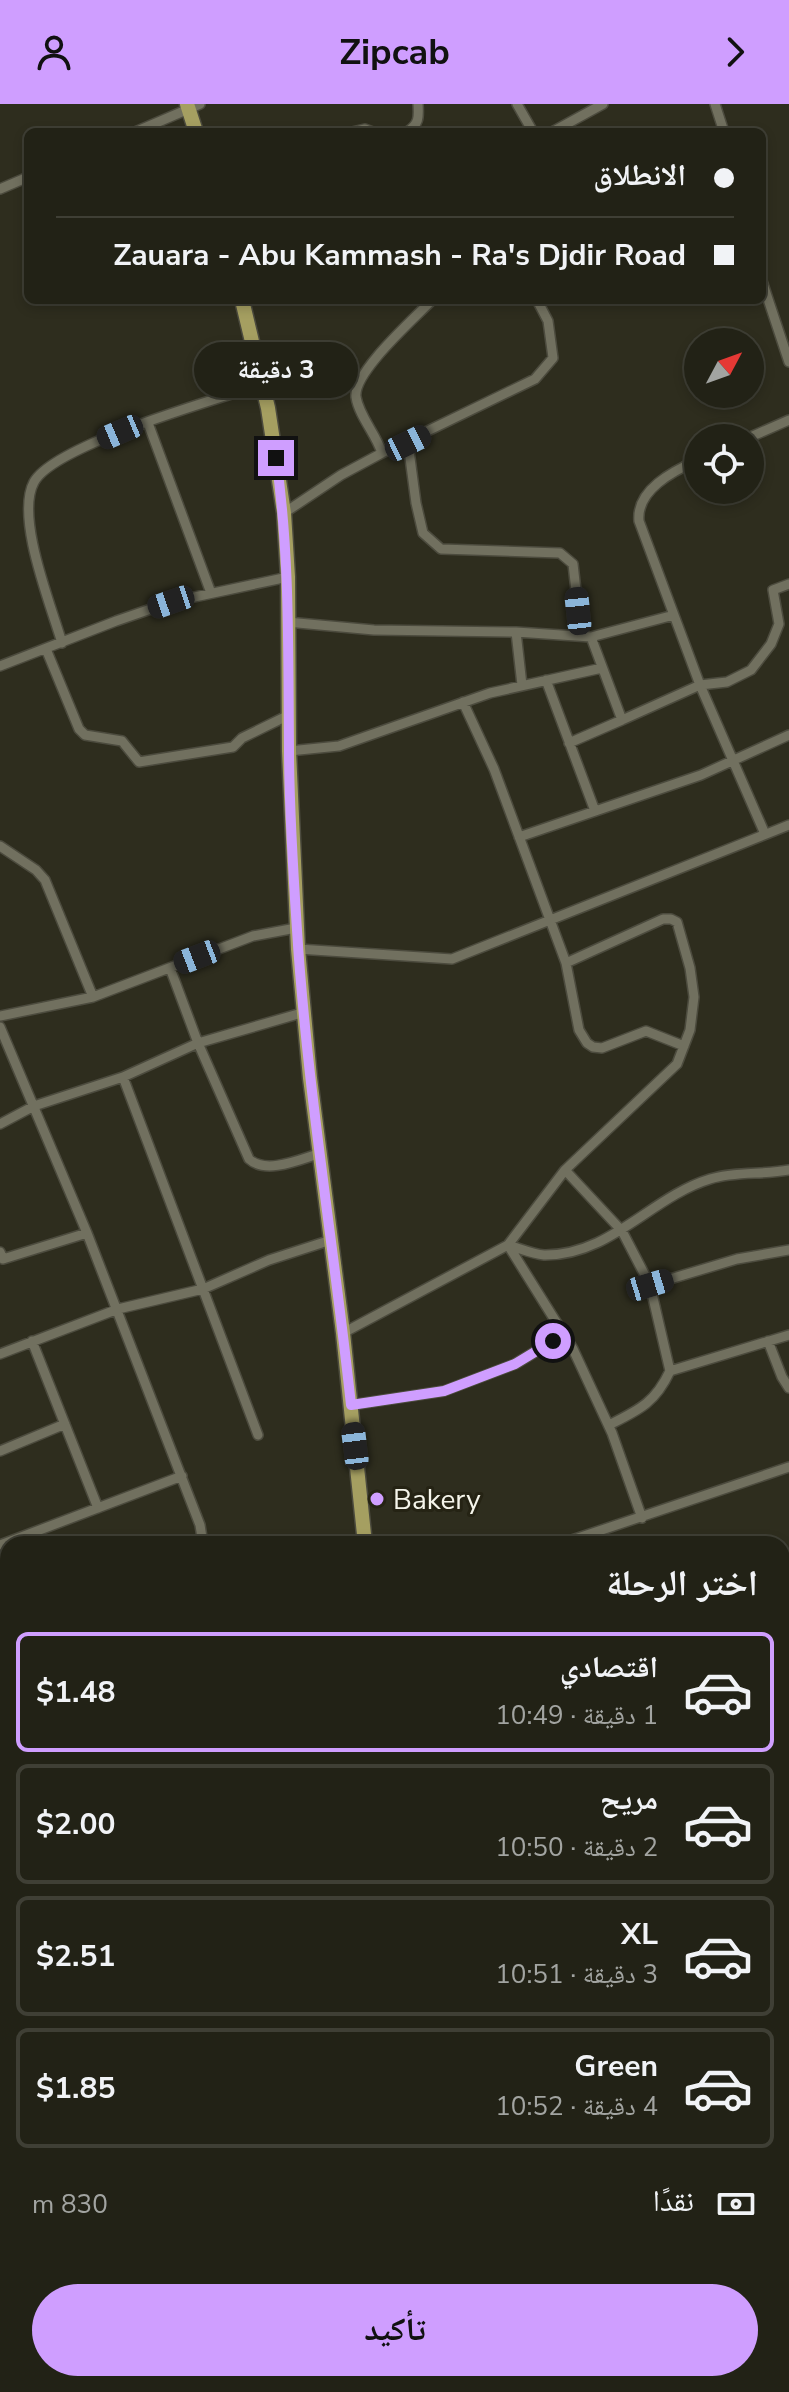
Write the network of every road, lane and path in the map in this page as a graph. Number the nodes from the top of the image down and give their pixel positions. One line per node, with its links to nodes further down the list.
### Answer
1 (418, 104): 8 (street)
2 (517, 104): 9 (street)
3 (603, 104): 10 (street)
4 (715, 104): 11 (street)
5 (192, 106): 6 (street); 7 (main road)
6 (144, 128)
7 (195, 128)
8 (413, 128)
9 (531, 128)
10 (559, 128)
11 (723, 128)
12 (24, 179): 13 (street)
13 (0, 189)
14 (766, 293): 18 (street)
15 (243, 304): 19 (main road)
16 (428, 304): 24 (street)
17 (539, 304): 23 (street)
18 (789, 362)
19 (263, 384): 21 (street); 26 (main road)
20 (789, 420): 22 (street)
21 (148, 423): 29 (street); 34 (street)
22 (764, 431)
23 (408, 443): 24 (street); 33 (street)
24 (382, 453): 26 (street)
25 (684, 466): 30 (street)
26 (284, 513): 27 (main road)
27 (288, 577): 29 (street); 31 (main road)
28 (789, 584): 40 (street)
29 (211, 593): 34 (street)
30 (674, 615): 33 (street); 40 (street)
31 (287, 622): 32 (street); 42 (main road)
32 (516, 632): 33 (street); 39 (street)
33 (586, 636): 37 (street)
34 (62, 643): 35 (street)
35 (46, 649): 36 (street); 42 (street)
36 (0, 666)
37 (602, 668): 38 (street); 43 (street)
38 (546, 680): 39 (street); 45 (street)
39 (522, 685): 41 (street)
40 (700, 685): 43 (street); 47 (street)
41 (463, 702): 46 (street); 51 (street)
42 (289, 715): 46 (main road)
43 (622, 720): 45 (street)
44 (789, 735): 47 (street)
45 (569, 743): 48 (street)
46 (289, 751): 54 (main road)
47 (734, 761): 48 (street); 50 (street)
48 (595, 811): 51 (street)
49 (789, 825): 50 (street)
50 (765, 834): 53 (street)
51 (519, 837): 53 (street)
52 (0, 846): 58 (street)
53 (549, 921): 55 (street); 56 (street)
54 (296, 928): 55 (main road); 57 (street)
55 (298, 949): 59 (main road)
56 (566, 963): 63 (street); 63 (street)
57 (170, 968): 58 (street); 62 (street)
58 (93, 997): 60 (street)
59 (305, 1012): 62 (street); 67 (main road)
60 (0, 1016)
61 (0, 1027): 65 (street)
62 (198, 1043): 64 (street); 67 (street)
63 (684, 1046): 68 (street)
64 (123, 1077): 65 (street); 77 (street)
65 (34, 1106): 66 (street); 71 (street)
66 (0, 1124)
67 (321, 1153): 72 (main road)
68 (565, 1170): 70 (street); 73 (street)
69 (789, 1170): 70 (street)
70 (622, 1231): 73 (street); 76 (street)
71 (87, 1233): 75 (street); 78 (street)
72 (331, 1240): 77 (street); 79 (main road)
73 (508, 1245): 79 (street); 81 (street)
74 (789, 1250): 76 (street)
75 (1, 1257)
76 (650, 1285): 85 (street)
77 (203, 1289): 78 (street); 90 (street)
78 (118, 1309): 82 (street); 93 (street)
79 (343, 1333): 87 (main road)
80 (789, 1335): 83 (street)
81 (565, 1339): 87 (street); 89 (street)
82 (32, 1341): 84 (street); 88 (street)
83 (768, 1341): 85 (street); 86 (street)
84 (0, 1354)
85 (670, 1371): 89 (street)
86 (789, 1388)
87 (351, 1405): 98 (main road)
88 (65, 1424): 91 (street); 94 (street)
89 (609, 1425): 95 (street)
90 (258, 1435)
91 (0, 1451)
92 (789, 1467): 95 (street)
93 (182, 1476): 94 (street); 97 (street)
94 (98, 1508): 96 (street)
95 (642, 1518): 99 (street)
96 (30, 1536)
97 (203, 1536)
98 (364, 1536)
99 (585, 1536)

